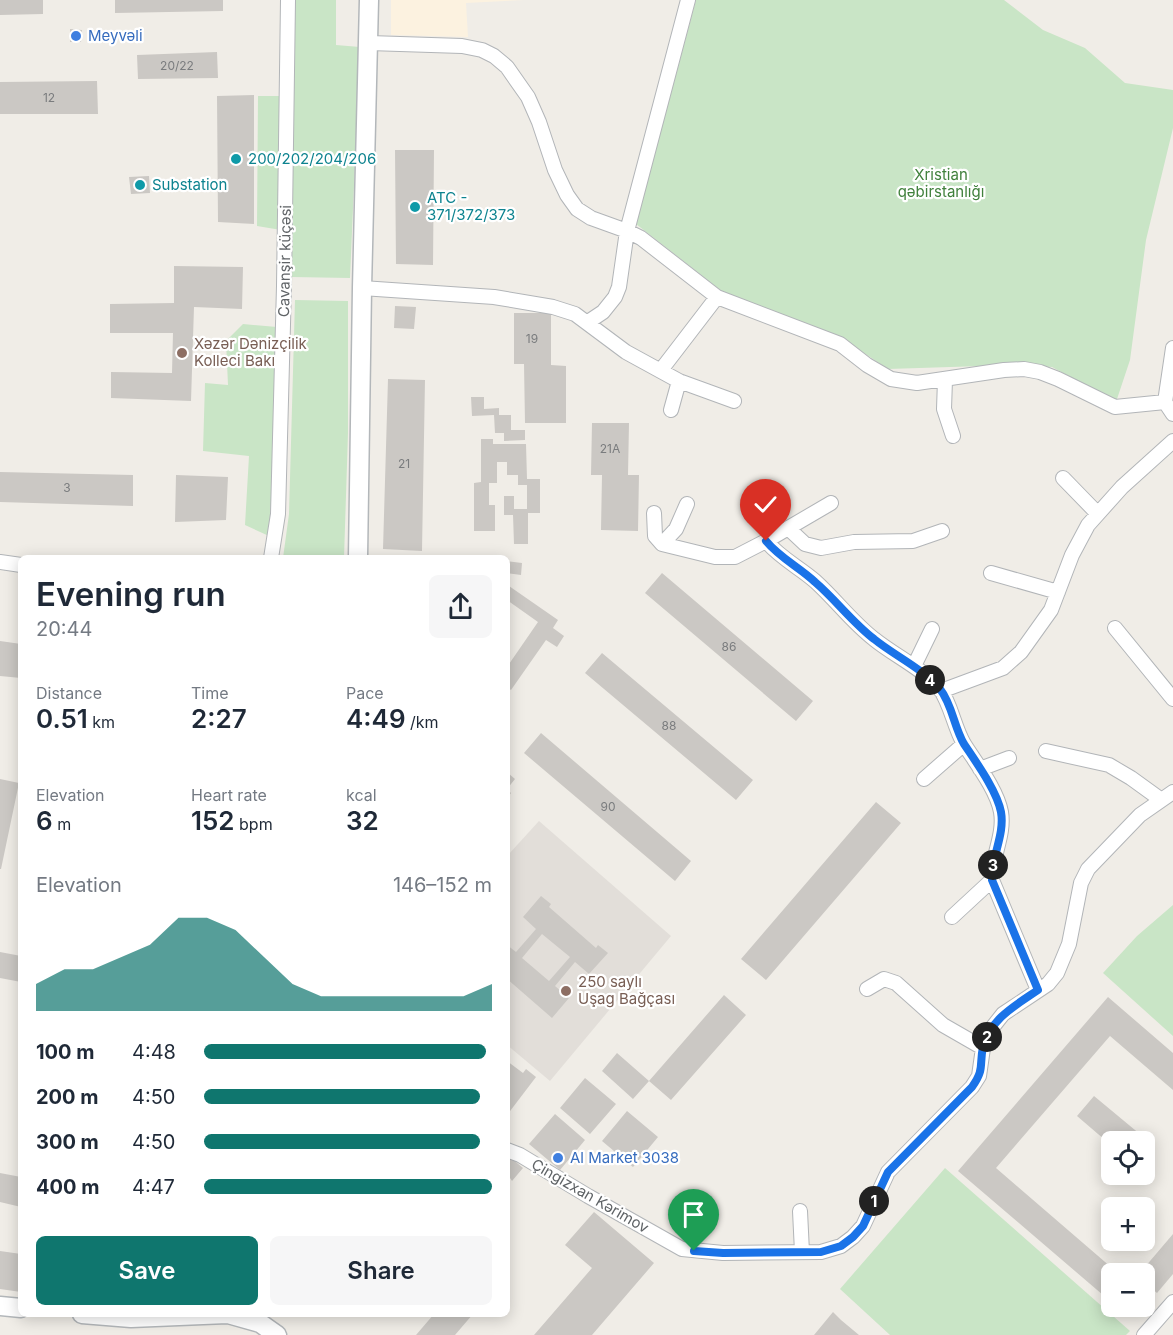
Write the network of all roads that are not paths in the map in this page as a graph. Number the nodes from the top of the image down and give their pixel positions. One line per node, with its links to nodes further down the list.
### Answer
1 (288, 0): 27 (street, Cavanşir küçəsi)
2 (369, 0): 4 (street)
3 (688, 0): 5 (street)
4 (369, 43): 5 (street); 6 (street)
5 (627, 231): 7 (street); 8 (street)
6 (362, 288): 8 (street); 28 (street)
7 (717, 297): 10 (street); 11 (street)
8 (588, 322): 10 (street)
9 (1173, 348): 14 (street)
10 (661, 370): 12 (street)
11 (945, 380): 14 (street); 16 (street)
12 (679, 381): 13 (street); 15 (street)
13 (734, 401)
14 (1169, 408)
15 (671, 410)
16 (953, 436)
17 (1173, 441): 22 (street)
18 (1063, 478): 22 (street)
19 (831, 503): 23 (street)
20 (687, 504): 26 (street)
21 (654, 513): 26 (street)
22 (1097, 513): 32 (street)
23 (788, 528): 24 (street); 25 (street)
24 (942, 531)
25 (766, 541): 26 (street); 35 (street)
26 (662, 544)
27 (271, 555)
28 (358, 555)
29 (0, 562): 30 (street)
30 (18, 565)
31 (991, 573): 32 (street)
32 (1058, 592): 36 (street)
33 (1115, 627): 37 (street)
34 (932, 629): 35 (street)
35 (914, 666): 36 (street)
36 (941, 691): 38 (street)
37 (1173, 699)
38 (964, 744): 41 (street); 42 (street)
39 (1046, 751): 44 (street)
40 (1009, 758): 41 (street)
41 (980, 769): 45 (street)
42 (924, 779)
43 (1173, 792): 44 (street, Çingizxan Kərimov)
44 (1160, 799): 48 (street, Çingizxan Kərimov)
45 (992, 880): 46 (street); 48 (street)
46 (952, 917)
47 (867, 989): 49 (street)
48 (1038, 990): 49 (street, Çingizxan Kərimov)
49 (983, 1048): 52 (street, Çingizxan Kərimov)
50 (510, 1151): 52 (street, Çingizxan Kərimov)
51 (800, 1211): 52 (street)
52 (802, 1252)
53 (1173, 1302): 58 (street)
54 (0, 1306): 55 (street)
55 (18, 1308)
56 (239, 1317): 57 (street)
57 (277, 1335)
58 (1144, 1335)

